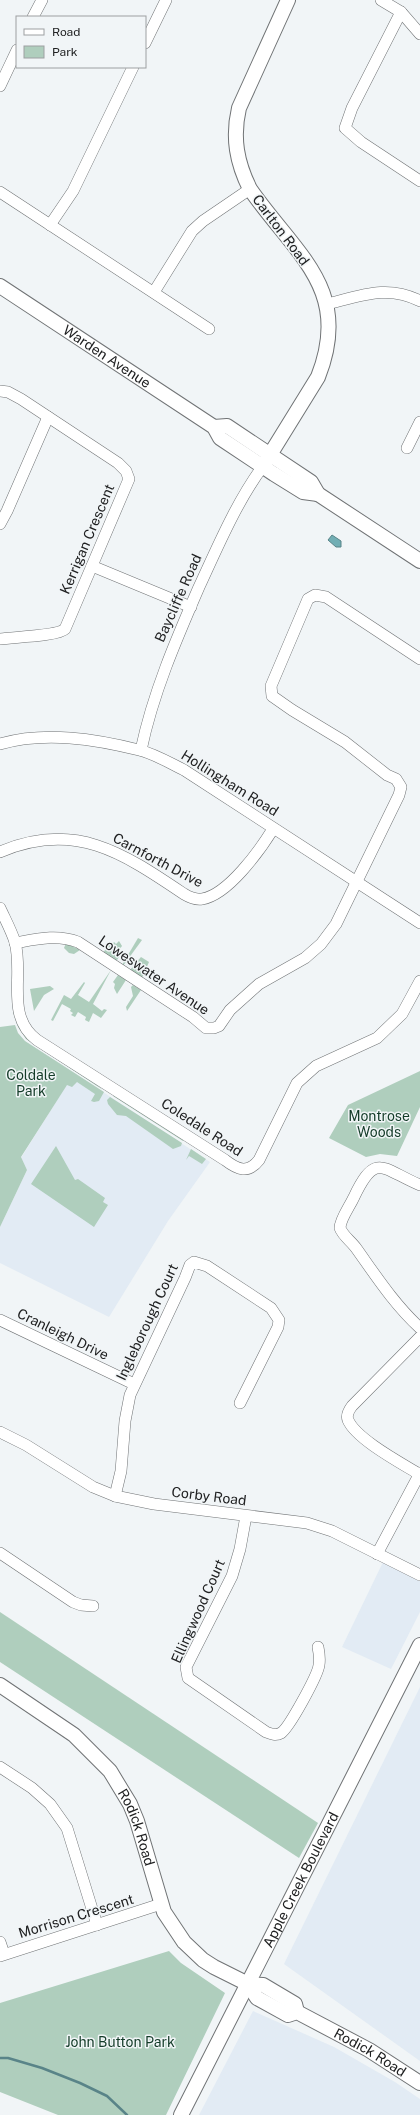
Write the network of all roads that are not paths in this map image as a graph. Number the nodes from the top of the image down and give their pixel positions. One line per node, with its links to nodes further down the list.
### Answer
1 (42, 0): 6 (street)
2 (166, 0): 8 (street)
3 (288, 0): 13 (main road, Carlton Road)
4 (382, 0): 5 (street)
5 (401, 12): 7 (street); 12 (street)
6 (34, 16)
7 (420, 34)
8 (146, 42)
9 (16, 52): 11 (street)
10 (133, 68): 15 (street)
11 (0, 86)
12 (420, 181)
13 (250, 189): 17 (street); 19 (main road, Carlton Road)
14 (0, 192): 15 (street)
15 (50, 225): 17 (street)
16 (0, 286): 25 (main road, Warden Avenue)
17 (154, 292): 20 (street)
18 (420, 301): 19 (street)
19 (327, 304): 25 (main road, Carlton Road)
20 (209, 328)
21 (0, 391): 22 (street, Kerrigan Crescent)
22 (48, 417): 26 (street); 28 (street, Kerrigan Crescent)
23 (420, 422): 24 (street)
24 (407, 448)
25 (267, 461): 27 (main road, Warden Avenue); 29 (street, Baycliffe Road)
26 (0, 524)
27 (420, 562)
28 (92, 566): 29 (street); 30 (street, Kerrigan Crescent)
29 (191, 607): 33 (street, Baycliffe Road)
30 (0, 639)
31 (420, 659): 36 (street, Loweswater Avenue)
32 (0, 744): 33 (street, Hollingham Road)
33 (141, 750): 34 (street, Hollingham Road)
34 (273, 829): 35 (street, Carnforth Drive); 36 (street, Hollingham Road)
35 (0, 852)
36 (356, 882): 38 (street, Hollingham Road); 39 (street, Loweswater Avenue)
37 (0, 908): 39 (street, Coledale Road)
38 (420, 923)
39 (15, 943): 40 (street, Coledale Road)
40 (420, 981)
41 (420, 1185): 43 (street)
42 (0, 1320): 45 (street, Cranleigh Drive)
43 (420, 1328)
44 (420, 1337): 48 (street)
45 (134, 1384): 46 (street, Ingleborough Court); 49 (street, Ingleborough Court)
46 (240, 1403)
47 (0, 1432): 49 (street, Corby Road)
48 (420, 1473): 52 (street)
49 (115, 1496): 50 (street, Corby Road)
50 (246, 1516): 52 (street, Corby Road); 56 (street, Ellingwood Court)
51 (0, 1553): 54 (street)
52 (377, 1554): 53 (street, Corby Road)
53 (420, 1575)
54 (93, 1606)
55 (420, 1645): 63 (main road, Apple Creek Boulevard)
56 (318, 1646)
57 (0, 1685): 59 (main road, Rodick Road)
58 (0, 1767): 60 (street)
59 (161, 1904): 60 (street, Morrison Crescent); 63 (main road, Rodick Road)
60 (97, 1925): 62 (street, Morrison Crescent)
61 (0, 1942): 62 (street)
62 (2, 1955)
63 (248, 1984): 64 (main road, Rodick Road); 65 (main road, Apple Creek Boulevard)
64 (420, 2083)
65 (181, 2115)

